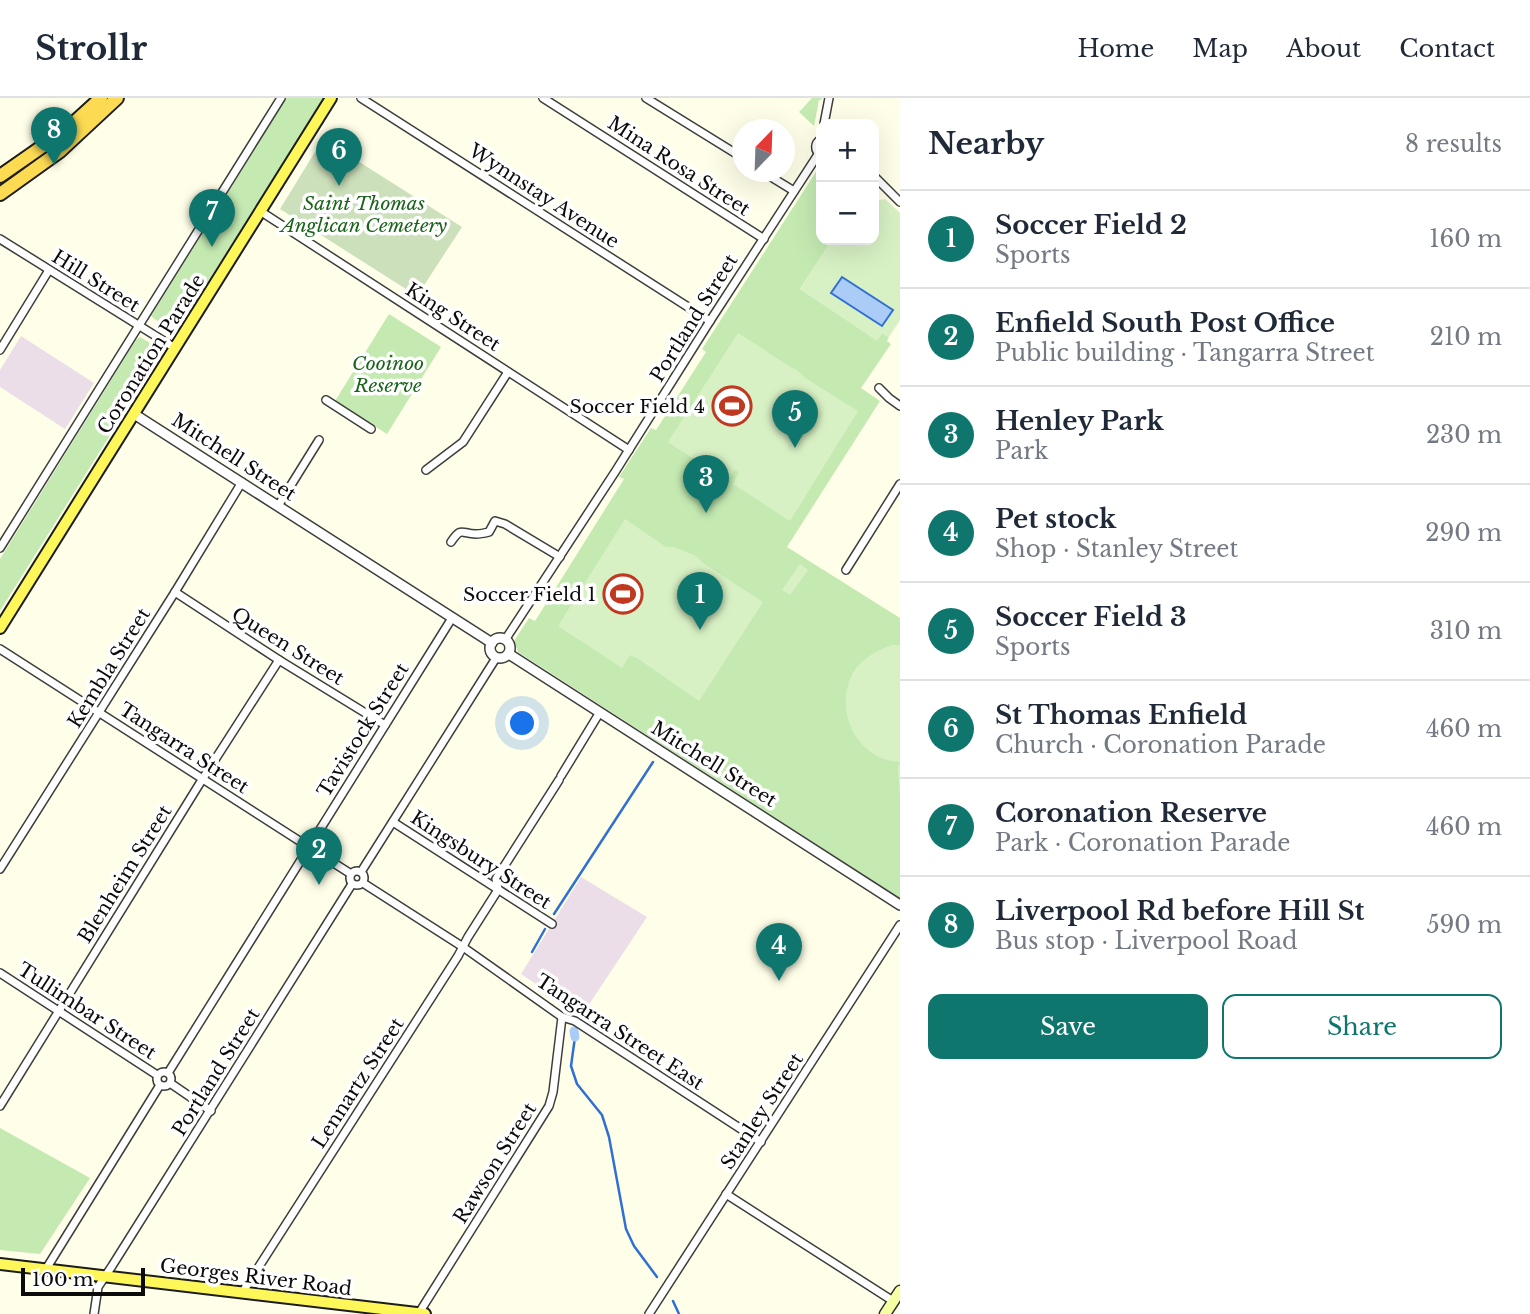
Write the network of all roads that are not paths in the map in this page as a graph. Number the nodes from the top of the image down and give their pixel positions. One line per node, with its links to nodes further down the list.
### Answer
1 (102, 98): 12 (highway)
2 (117, 98): 16 (highway)
3 (281, 98): 23 (street, Coronation Parade)
4 (331, 98): 18 (main road, Coronation Parade)
5 (360, 98): 22 (street, Wynnstay Avenue)
6 (542, 98): 20 (street, Mina Rosa Street)
7 (646, 98): 10 (street)
8 (829, 98): 9 (street)
9 (825, 119)
10 (732, 151)
11 (816, 160): 15 (street, Portland Street)
12 (0, 176)
13 (879, 181): 17 (street)
14 (780, 182): 15 (street)
15 (794, 191): 20 (street, Portland Street)
16 (0, 194)
17 (900, 202)
18 (260, 211): 24 (main road, Coronation Parade); 26 (street, King Street)
19 (0, 239): 21 (street, Hill Street)
20 (764, 239): 22 (street, Portland Street)
21 (50, 270): 23 (street, Hill Street); 25 (street)
22 (710, 321): 33 (street, Portland Street)
23 (139, 326): 24 (street, Hill Street); 39 (street, Coronation Parade)
24 (175, 348): 30 (main road, Coronation Parade)
25 (0, 350)
26 (508, 372): 33 (street, King Street); 34 (street)
27 (879, 388): 29 (street)
28 (326, 400): 31 (street)
29 (900, 406)
30 (134, 414): 35 (street, Mitchell Street); 44 (main road, Coronation Parade)
31 (371, 429)
32 (319, 440): 37 (street)
33 (629, 450): 40 (street, Portland Street)
34 (426, 470)
35 (242, 482): 37 (street, Mitchell Street); 42 (street, Kembla Street)
36 (900, 484): 41 (street)
37 (278, 506): 43 (street, Mitchell Street)
38 (451, 542): 40 (street)
39 (0, 548)
40 (559, 557): 45 (street, Portland Street)
41 (846, 570)
42 (175, 592): 50 (street, Queen Street); 51 (street, Kembla Street)
43 (452, 618): 46 (street, Mitchell Street); 53 (street, Tavistock Street)
44 (0, 628)
45 (505, 640): 46 (street); 48 (street)
46 (492, 643): 49 (street)
47 (0, 649): 51 (street, Tangarra Street)
48 (509, 654): 49 (street); 52 (street, Mitchell Street)
49 (496, 657): 55 (street)
50 (279, 660): 53 (street, Queen Street); 54 (street, Blenheim Street)
51 (99, 712): 54 (street, Tangarra Street); 57 (street, Kembla Street)
52 (600, 712): 62 (street, Lennartz Street); 63 (street, Mitchell Street)
53 (385, 725): 56 (street, Tavistock Street)
54 (203, 780): 56 (street, Tangarra Street); 68 (street, Blenheim Street)
55 (393, 822): 58 (street); 62 (street, Kingsbury Street)
56 (308, 848): 59 (street, Tangarra Street); 70 (street, Tavistock Street)
57 (0, 869)
58 (361, 872): 59 (street); 60 (street)
59 (351, 874): 61 (street)
60 (363, 883): 61 (street); 66 (street)
61 (352, 884): 75 (street, Portland Street)
62 (498, 889): 64 (street, Kingsbury Street); 66 (street, Lennartz Street)
63 (900, 905)
64 (552, 924)
65 (900, 925): 76 (street, Stanley Street)
66 (463, 947): 69 (street, Tangarra Street East); 82 (street, Lennartz Street)
67 (0, 973): 68 (street, Tullimbar Street)
68 (59, 1011): 71 (street, Tullimbar Street); 74 (street, Blenheim Street)
69 (562, 1017): 76 (street, Tangarra Street East); 84 (street, Rawson Street)
70 (167, 1073): 71 (street); 72 (street)
71 (158, 1075): 73 (street)
72 (170, 1083): 73 (street); 75 (street, Tullimbar Street)
73 (160, 1085): 79 (street)
74 (0, 1106)
75 (211, 1111): 80 (street, Portland Street)
76 (761, 1142): 77 (street, Stanley Street)
77 (726, 1194): 83 (street); 87 (street, Stanley Street)
78 (0, 1264): 79 (main road, Georges River Road)
79 (46, 1269): 80 (main road, Georges River Road)
80 (104, 1276): 82 (main road, Georges River Road); 85 (street, Portland Street)
81 (900, 1291): 83 (main road)
82 (242, 1293): 84 (main road, Georges River Road)
83 (893, 1301): 88 (main road)
84 (419, 1313): 86 (main road, Georges River Road)
85 (94, 1314)
86 (425, 1314)
87 (649, 1314)
88 (885, 1314)

